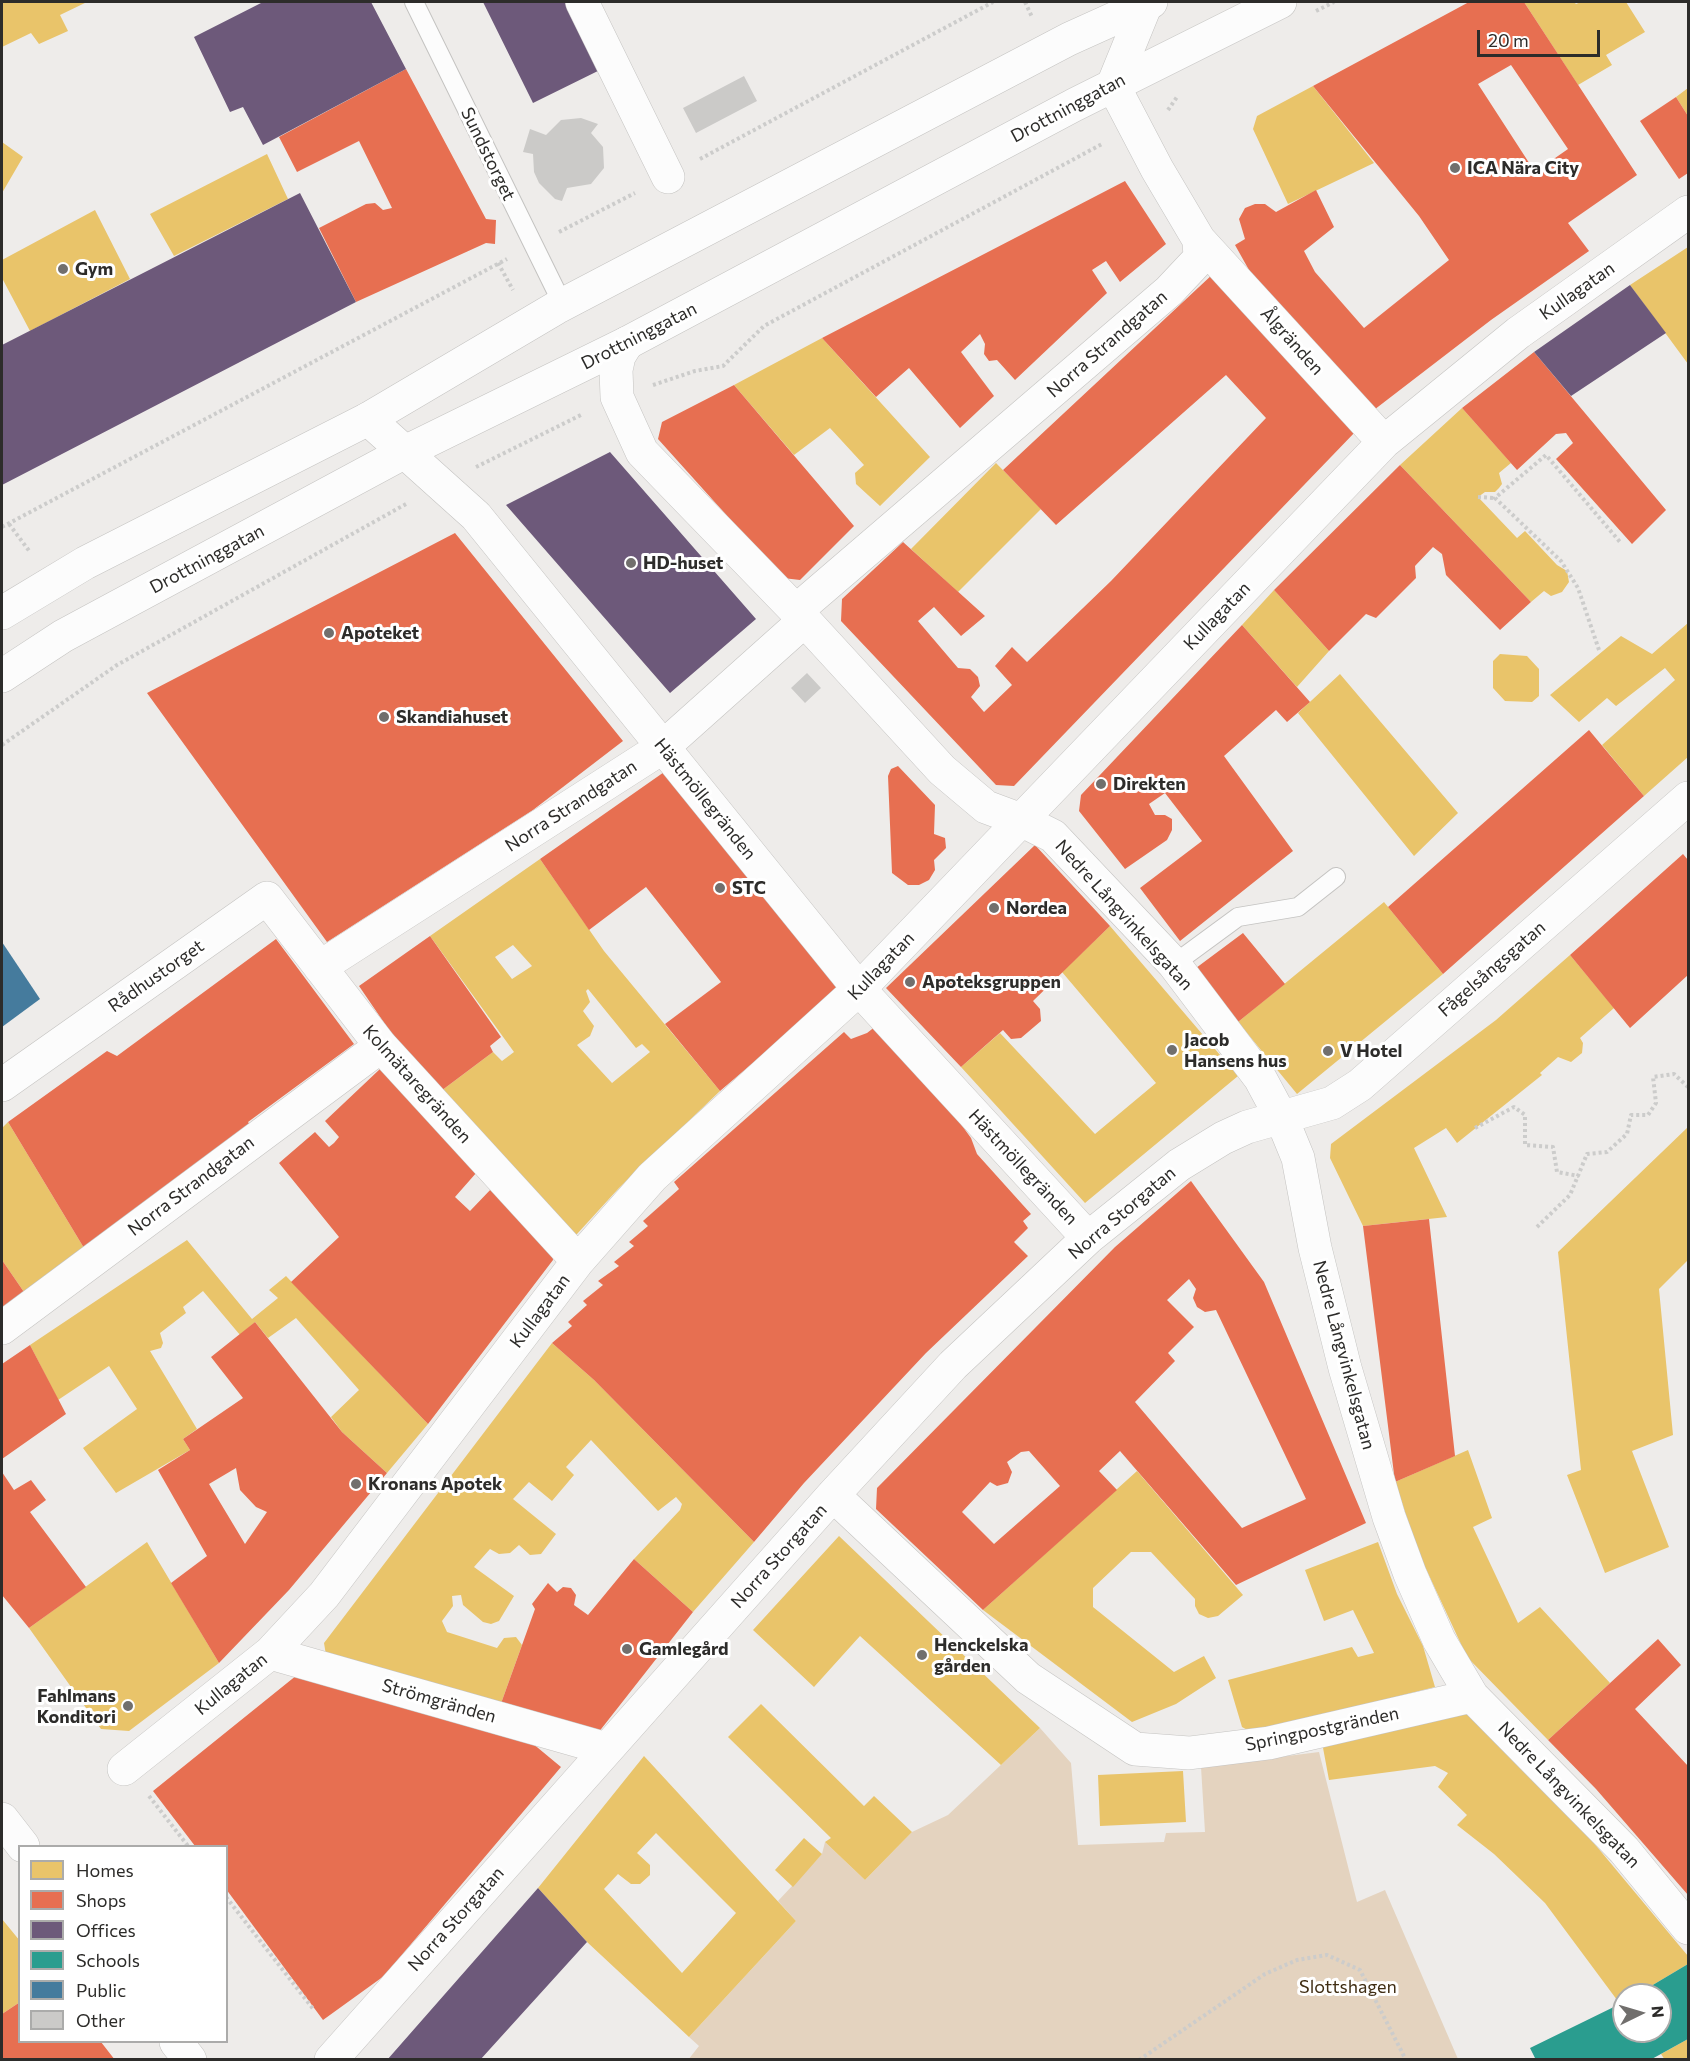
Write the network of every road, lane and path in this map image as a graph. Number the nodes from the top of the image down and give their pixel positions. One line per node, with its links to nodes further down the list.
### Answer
1 (414, 2): 14 (lane, Sundstorget)
2 (582, 2): 11 (street)
3 (993, 2): 11 (path)
4 (1280, 2): 8 (street, Drottninggatan)
5 (1334, 2): 7 (path)
6 (1148, 3): 8 (street); 15 (street)
7 (1313, 12)
8 (1113, 85): 10 (street); 16 (street, Drottninggatan)
9 (1179, 94): 10 (path)
10 (1135, 128): 13 (street); 17 (path)
11 (668, 177): 14 (path)
12 (1689, 212): 19 (street, Kullagatan)
13 (1200, 240): 19 (street, Ålgränden); 27 (street, Norra Strandgatan)
14 (532, 246): 15 (lane, Sundstorget); 24 (path)
15 (563, 305): 18 (street)
16 (627, 343): 17 (street, Nedre Långvinkelsgatan); 20 (street, Drottninggatan)
17 (617, 397): 21 (path); 27 (street, Nedre Långvinkelsgatan)
18 (368, 419): 20 (street, Hästmöllegränden); 26 (street)
19 (1384, 442): 33 (street, Kullagatan)
20 (403, 453): 21 (street, Hästmöllegränden); 29 (street, Drottninggatan)
21 (443, 484): 30 (path); 31 (street, Hästmöllegränden)
22 (1478, 497): 23 (path)
23 (1495, 498): 25 (path); 28 (path)
24 (2, 527)
25 (1620, 542)
26 (2, 613)
27 (800, 616): 31 (street, Norra Strandgatan); 33 (street, Nedre Långvinkelsgatan)
28 (1599, 650)
29 (2, 676)
30 (2, 745)
31 (663, 747): 37 (street, Norra Strandgatan); 38 (street, Hästmöllegränden)
32 (1689, 798): 42 (street, Fågelsångsgatan)
33 (1021, 820): 36 (street, Nedre Långvinkelsgatan); 38 (street, Kullagatan)
34 (1336, 877): 36 (lane)
35 (267, 898): 37 (street, Kolmätaregränden); 40 (street, Rådhustorget)
36 (1174, 964): 42 (street, Nedre Långvinkelsgatan)
37 (320, 967): 39 (street, Kolmätaregränden)
38 (859, 990): 46 (street, Hästmöllegränden); 47 (street, Kullagatan)
39 (381, 1046): 47 (street, Kolmätaregränden); 48 (street, Norra Strandgatan)
40 (2, 1085)
41 (1689, 1087): 44 (path)
42 (1282, 1119): 46 (street, Norra Storgatan); 51 (street, Nedre Långvinkelsgatan)
43 (1475, 1128): 44 (path)
44 (1579, 1176): 45 (path)
45 (1537, 1227)
46 (1088, 1238): 49 (street, Norra Storgatan)
47 (578, 1261): 50 (street, Kullagatan)
48 (2, 1328)
49 (833, 1495): 51 (street, Springpostgränden); 52 (street, Norra Storgatan)
50 (270, 1653): 52 (street, Strömgränden); 53 (street, Kullagatan)
51 (1472, 1696): 58 (street, Nedre Långvinkelsgatan)
52 (607, 1749): 62 (street, Norra Storgatan)
53 (125, 1768): 56 (path)
54 (2, 1819): 55 (street)
55 (22, 1845)
56 (187, 1845)
57 (228, 1900): 59 (path)
58 (1689, 1928)
59 (314, 2010)
60 (177, 2043): 61 (street)
61 (190, 2060)
62 (331, 2060)
63 (1139, 2060): 64 (path)
64 (1406, 2060)

